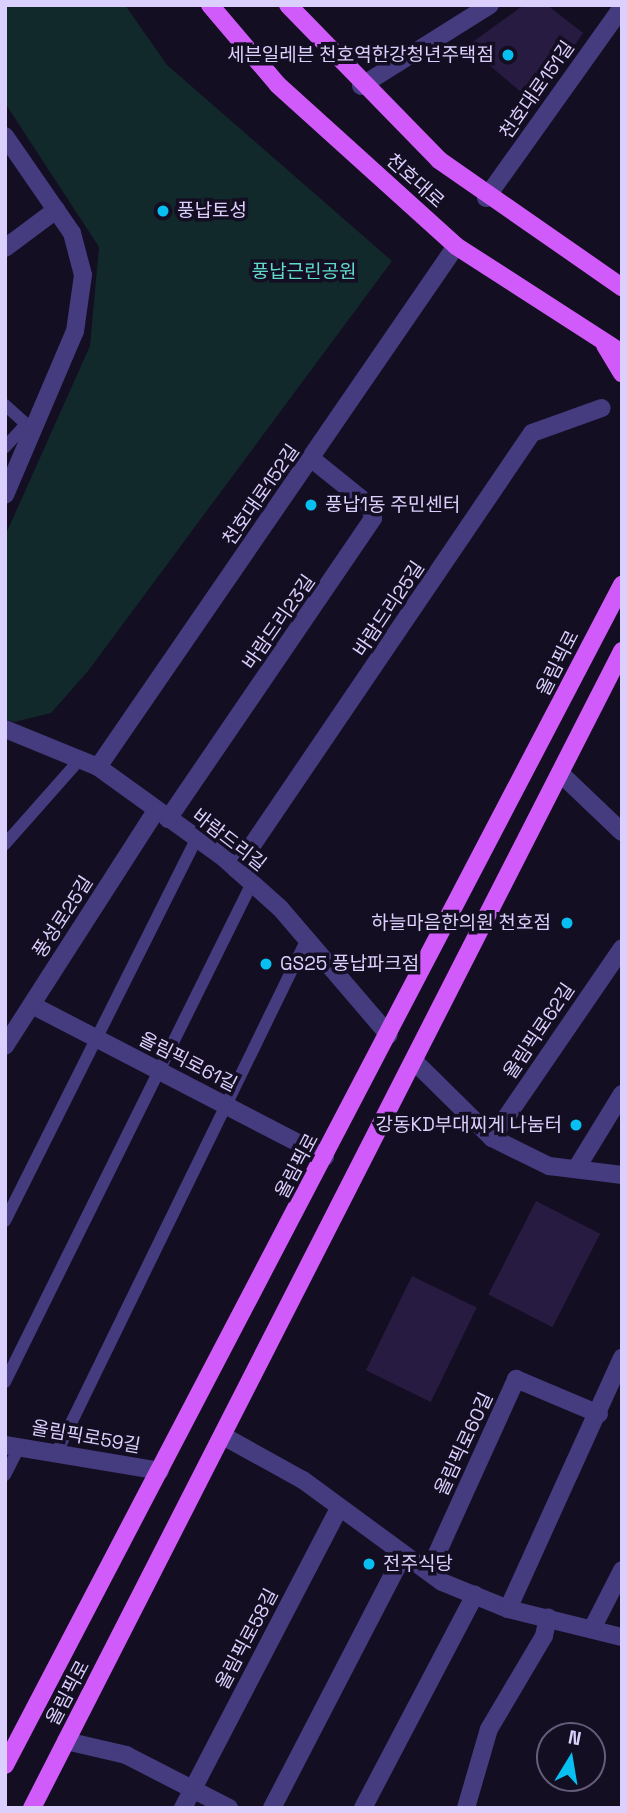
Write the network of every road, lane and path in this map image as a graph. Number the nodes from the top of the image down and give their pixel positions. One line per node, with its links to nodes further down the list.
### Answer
1 (210, 5): 9 (main road, 천호대로)
2 (288, 5): 5 (main road, 천호대로)
3 (490, 5): 5 (street)
4 (622, 7): 7 (street, 천호대로151길)
5 (361, 86): 7 (main road, 천호대로)
6 (5, 136): 8 (street)
7 (486, 198): 11 (main road, 천호대로)
8 (56, 210): 10 (street); 17 (street)
9 (456, 246): 12 (main road, 천호대로); 19 (street, 천호대로152길)
10 (5, 248)
11 (620, 285)
12 (603, 342): 13 (main road, 천호대로); 14 (main road)
13 (622, 354)
14 (622, 373)
15 (5, 405): 17 (lane)
16 (602, 408): 31 (street, 바람드리25길)
17 (31, 427): 18 (lane); 20 (street)
18 (5, 447)
19 (312, 459): 25 (street, 천호대로152길); 27 (street, 바람드리23길)
20 (5, 495)
21 (622, 584): 36 (main road, 올림픽로)
22 (622, 651): 26 (main road, 올림픽로)
23 (5, 729): 24 (street, 바람드리길)
24 (81, 758): 25 (street, 바람드리길); 30 (lane)
25 (98, 767): 27 (street, 바람드리길)
26 (561, 774): 28 (street); 39 (main road, 올림픽로)
27 (162, 815): 29 (street, 바람드리길); 35 (street, 풍성로25길)
28 (622, 832)
29 (196, 839): 31 (street, 바람드리길); 37 (lane)
30 (5, 844)
31 (236, 869): 32 (street, 바람드리길)
32 (252, 883): 33 (street, 바람드리길); 40 (lane)
33 (307, 939): 36 (street, 바람드리길); 42 (lane)
34 (622, 948): 43 (street, 올림픽로62길)
35 (32, 1005): 37 (street, 올림픽로61길); 38 (street, 풍성로25길)
36 (389, 1034): 44 (main road, 올림픽로)
37 (96, 1038): 40 (street, 올림픽로61길); 47 (lane)
38 (5, 1046)
39 (414, 1062): 43 (street); 51 (main road, 올림픽로)
40 (159, 1070): 42 (street, 올림픽로61길); 49 (lane)
41 (622, 1094): 45 (street)
42 (225, 1105): 44 (street, 올림픽로61길); 53 (lane)
43 (492, 1138): 45 (street)
44 (325, 1157): 54 (main road, 올림픽로)
45 (576, 1169): 46 (street)
46 (622, 1175)
47 (5, 1221)
48 (622, 1358): 50 (street)
49 (5, 1381)
50 (599, 1414): 58 (street, 올림픽로60길); 61 (street)
51 (225, 1437): 56 (street); 65 (main road, 올림픽로)
52 (12, 1446): 53 (street, 올림픽로59길); 55 (lane)
53 (56, 1454): 54 (street, 올림픽로59길)
54 (160, 1471): 66 (main road, 올림픽로)
55 (5, 1475)
56 (338, 1510): 57 (street); 68 (street, 올림픽로58길)
57 (403, 1555): 58 (street); 72 (street)
58 (430, 1569): 60 (street)
59 (622, 1570): 63 (street)
60 (475, 1595): 61 (street); 73 (street)
61 (508, 1609): 62 (street)
62 (548, 1617): 63 (street); 74 (street)
63 (593, 1628): 64 (street)
64 (622, 1637)
65 (66, 1741): 68 (street); 69 (main road, 올림픽로)
66 (11, 1742): 67 (main road, 올림픽로)
67 (5, 1765)
68 (192, 1788): 70 (street, 올림픽로58길); 71 (street)
69 (32, 1808)
70 (183, 1808)
71 (229, 1808)
72 (272, 1808)
73 (363, 1808)
74 (466, 1808)

